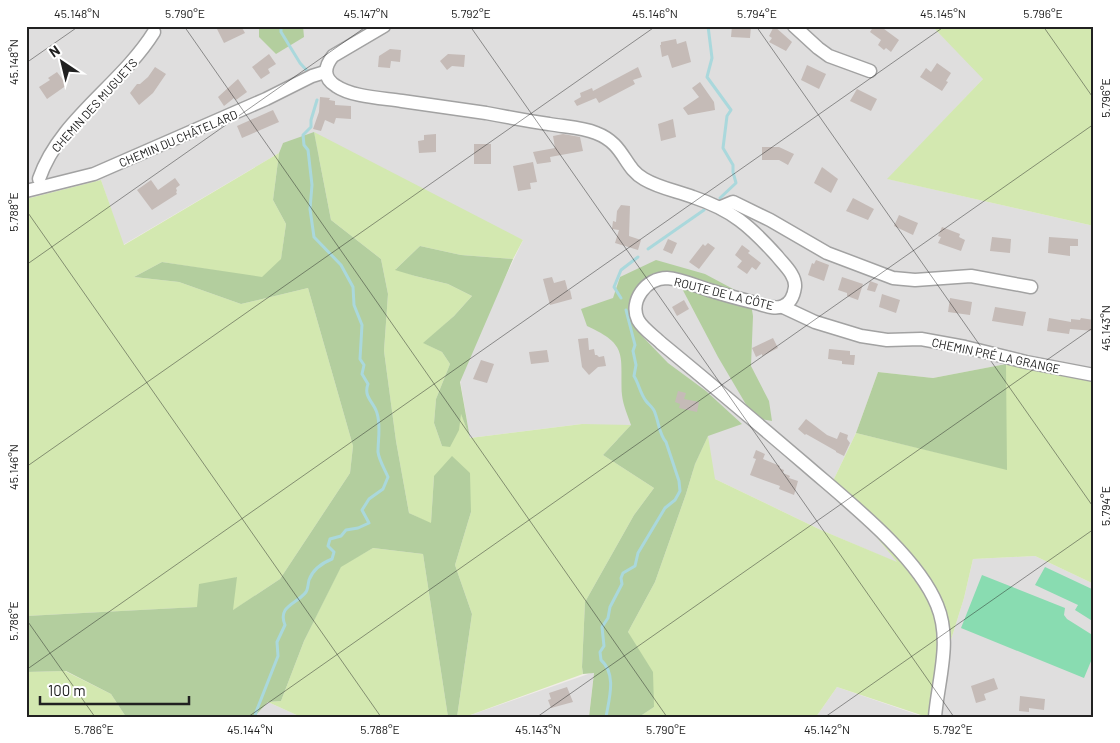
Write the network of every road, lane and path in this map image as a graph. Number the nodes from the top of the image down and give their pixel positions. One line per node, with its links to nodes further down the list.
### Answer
1 (384, 26): 5 (street)
2 (794, 26): 4 (street)
3 (154, 32): 7 (street, CHEMIN DES MUGUETS)
4 (870, 71)
5 (325, 72): 7 (street, CHEMIN DU CHÂTELARD); 9 (street, ROUTE DE LA CÔTE)
6 (26, 176): 7 (street)
7 (40, 183): 8 (street, CHEMIN DU CHÂTELARD)
8 (26, 191)
9 (721, 208): 10 (street); 11 (street, ROUTE DE LA CÔTE)
10 (1031, 287)
11 (783, 307): 12 (street, CHEMIN PRÉ LA GRANGE); 13 (street, ROUTE DE LA CÔTE)
12 (1094, 375)
13 (935, 717)

